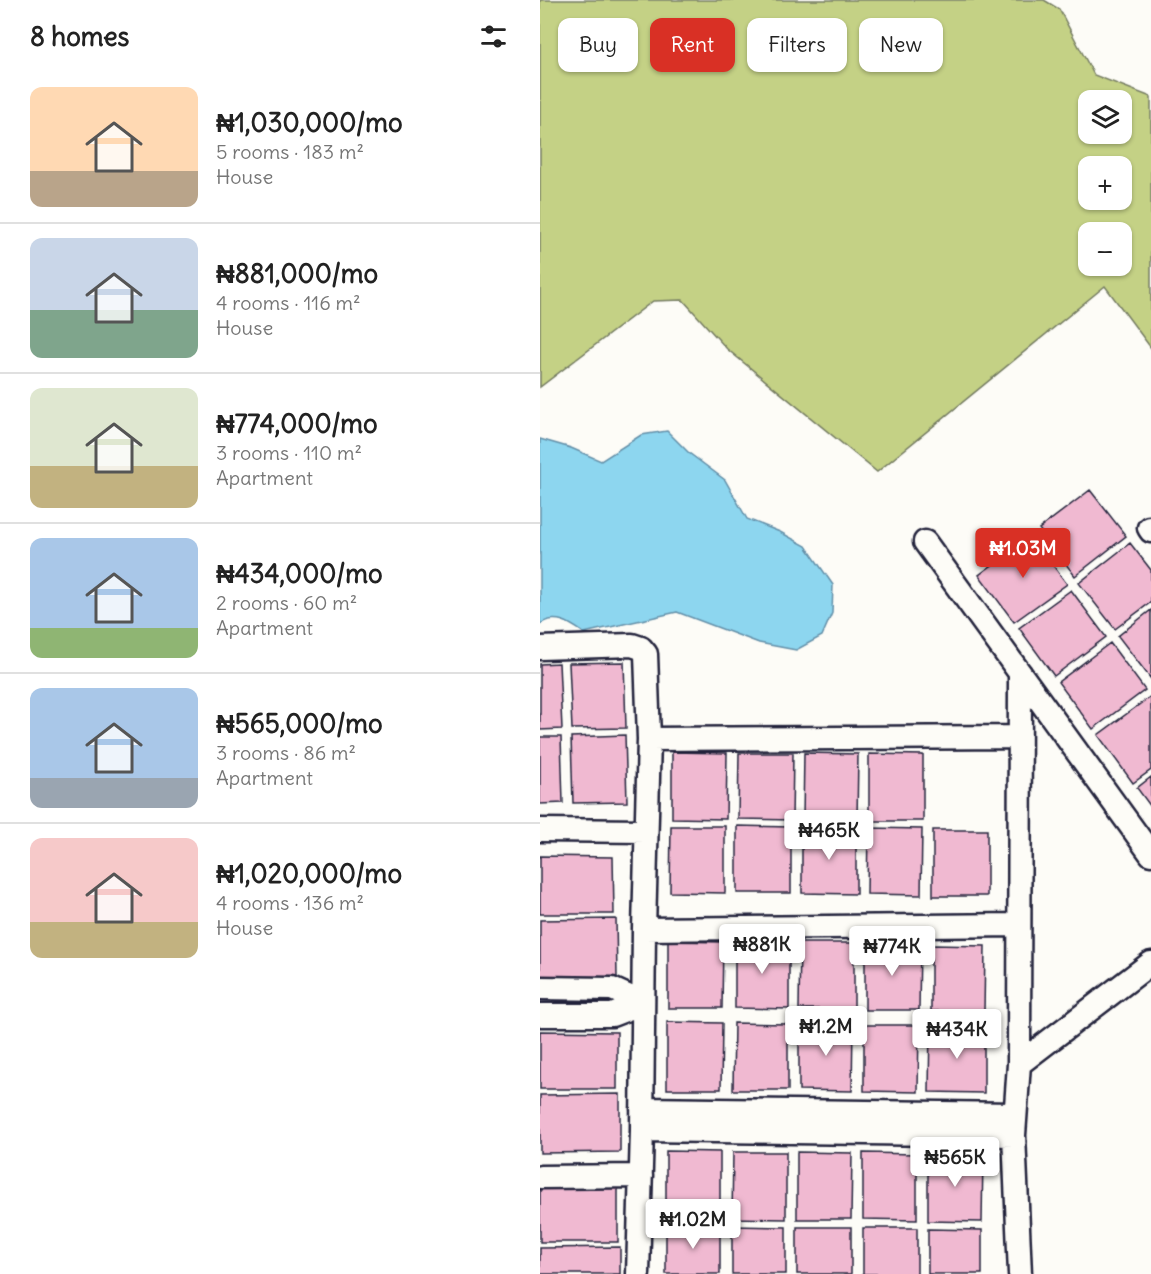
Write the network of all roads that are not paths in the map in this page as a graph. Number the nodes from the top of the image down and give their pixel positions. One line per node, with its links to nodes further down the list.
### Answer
1 (925, 542): 3 (street)
2 (540, 648): 5 (street)
3 (1020, 673): 4 (street); 8 (street)
4 (1019, 737): 5 (street); 9 (street)
5 (649, 740): 7 (street)
6 (540, 830): 7 (street)
7 (646, 831): 10 (street)
8 (1151, 854)
9 (1019, 925): 10 (street); 15 (street)
10 (644, 930): 13 (street)
11 (1151, 963): 15 (street)
12 (540, 988): 13 (street)
13 (643, 1003): 14 (street); 16 (street)
14 (540, 1015)
15 (1019, 1064): 17 (street)
16 (642, 1119): 17 (street); 18 (street)
17 (1015, 1124): 21 (street)
18 (641, 1176): 19 (street); 20 (street)
19 (540, 1177)
20 (638, 1274)
21 (1020, 1274)

